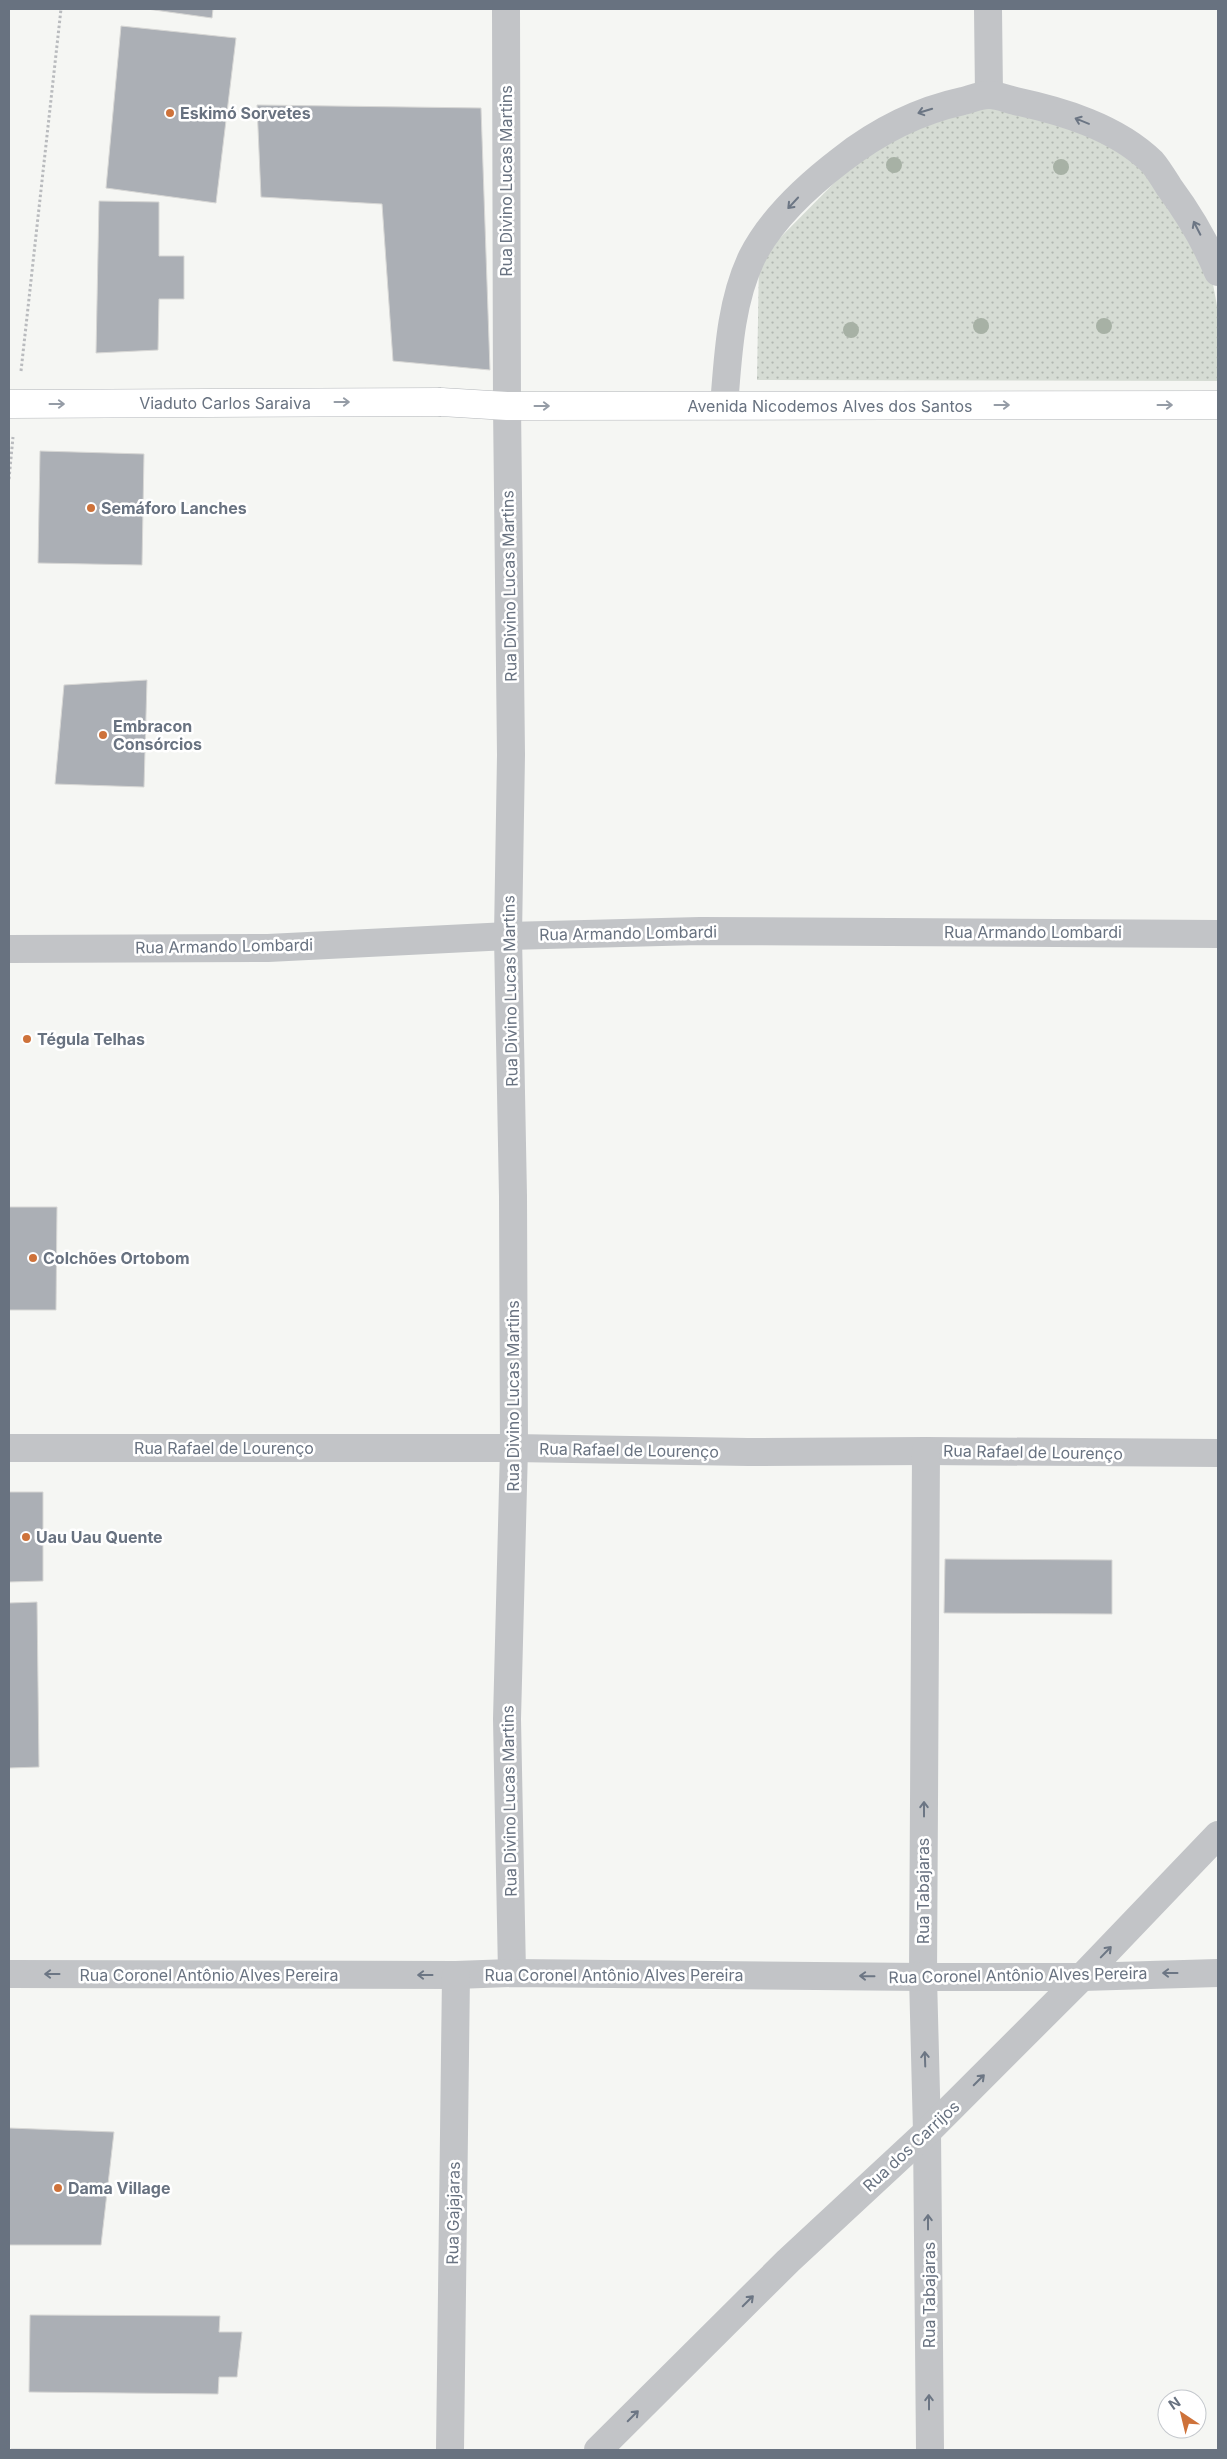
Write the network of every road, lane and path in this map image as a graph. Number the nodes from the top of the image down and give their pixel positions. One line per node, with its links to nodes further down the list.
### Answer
1 (61, 9): 7 (path)
2 (506, 9): 9 (street, Rua Divino Lucas Martins)
3 (988, 9): 4 (street)
4 (989, 95): 5 (street, one-way to 4); 10 (street, one-way to 10)
5 (1218, 272)
6 (441, 402): 7 (main road, Viaduto Carlos Saraiva, one-way to 6, bridge); 9 (main road, Avenida Nicodemos Alves dos Santos)
7 (14, 405): 11 (path)
8 (1218, 405): 10 (main road, Avenida Nicodemos Alves dos Santos, one-way to 8)
9 (506, 406): 10 (main road, Avenida Nicodemos Alves dos Santos, one-way to 10); 13 (street, Rua Divino Lucas Martins)
10 (724, 406)
11 (9, 479)
12 (1218, 934): 13 (street, Rua Armando Lombardi)
13 (508, 936): 14 (street, Rua Armando Lombardi); 16 (street, Rua Divino Lucas Martins)
14 (9, 949)
15 (9, 1448): 16 (street, Rua Rafael de Lourenço)
16 (514, 1448): 17 (street, Rua Rafael de Lourenço); 20 (street, Rua Divino Lucas Martins)
17 (926, 1451): 18 (street, Rua Rafael de Lourenço); 24 (street, Rua Tabajaras, one-way to 17)
18 (1218, 1454)
19 (1218, 1835): 25 (street, Rua dos Carrijos, one-way to 19)
20 (512, 1973): 23 (street, Rua Coronel Antônio Alves Pereira); 24 (street, Rua Coronel Antônio Alves Pereira, one-way to 20)
21 (1218, 1973): 25 (street, Rua Coronel Antônio Alves Pereira, one-way to 25)
22 (9, 1974): 23 (street, Rua Coronel Antônio Alves Pereira, one-way to 22)
23 (456, 1975): 27 (street, Rua Gajajaras)
24 (923, 1977): 25 (street, Rua Coronel Antônio Alves Pereira); 26 (street, Rua Tabajaras, one-way to 24)
25 (1082, 1977): 26 (street, Rua dos Carrijos, one-way to 25)
26 (927, 2132): 28 (street, Rua dos Carrijos, one-way to 26); 29 (street, Rua Tabajaras, one-way to 26)
27 (450, 2450)
28 (598, 2450)
29 (930, 2450)

